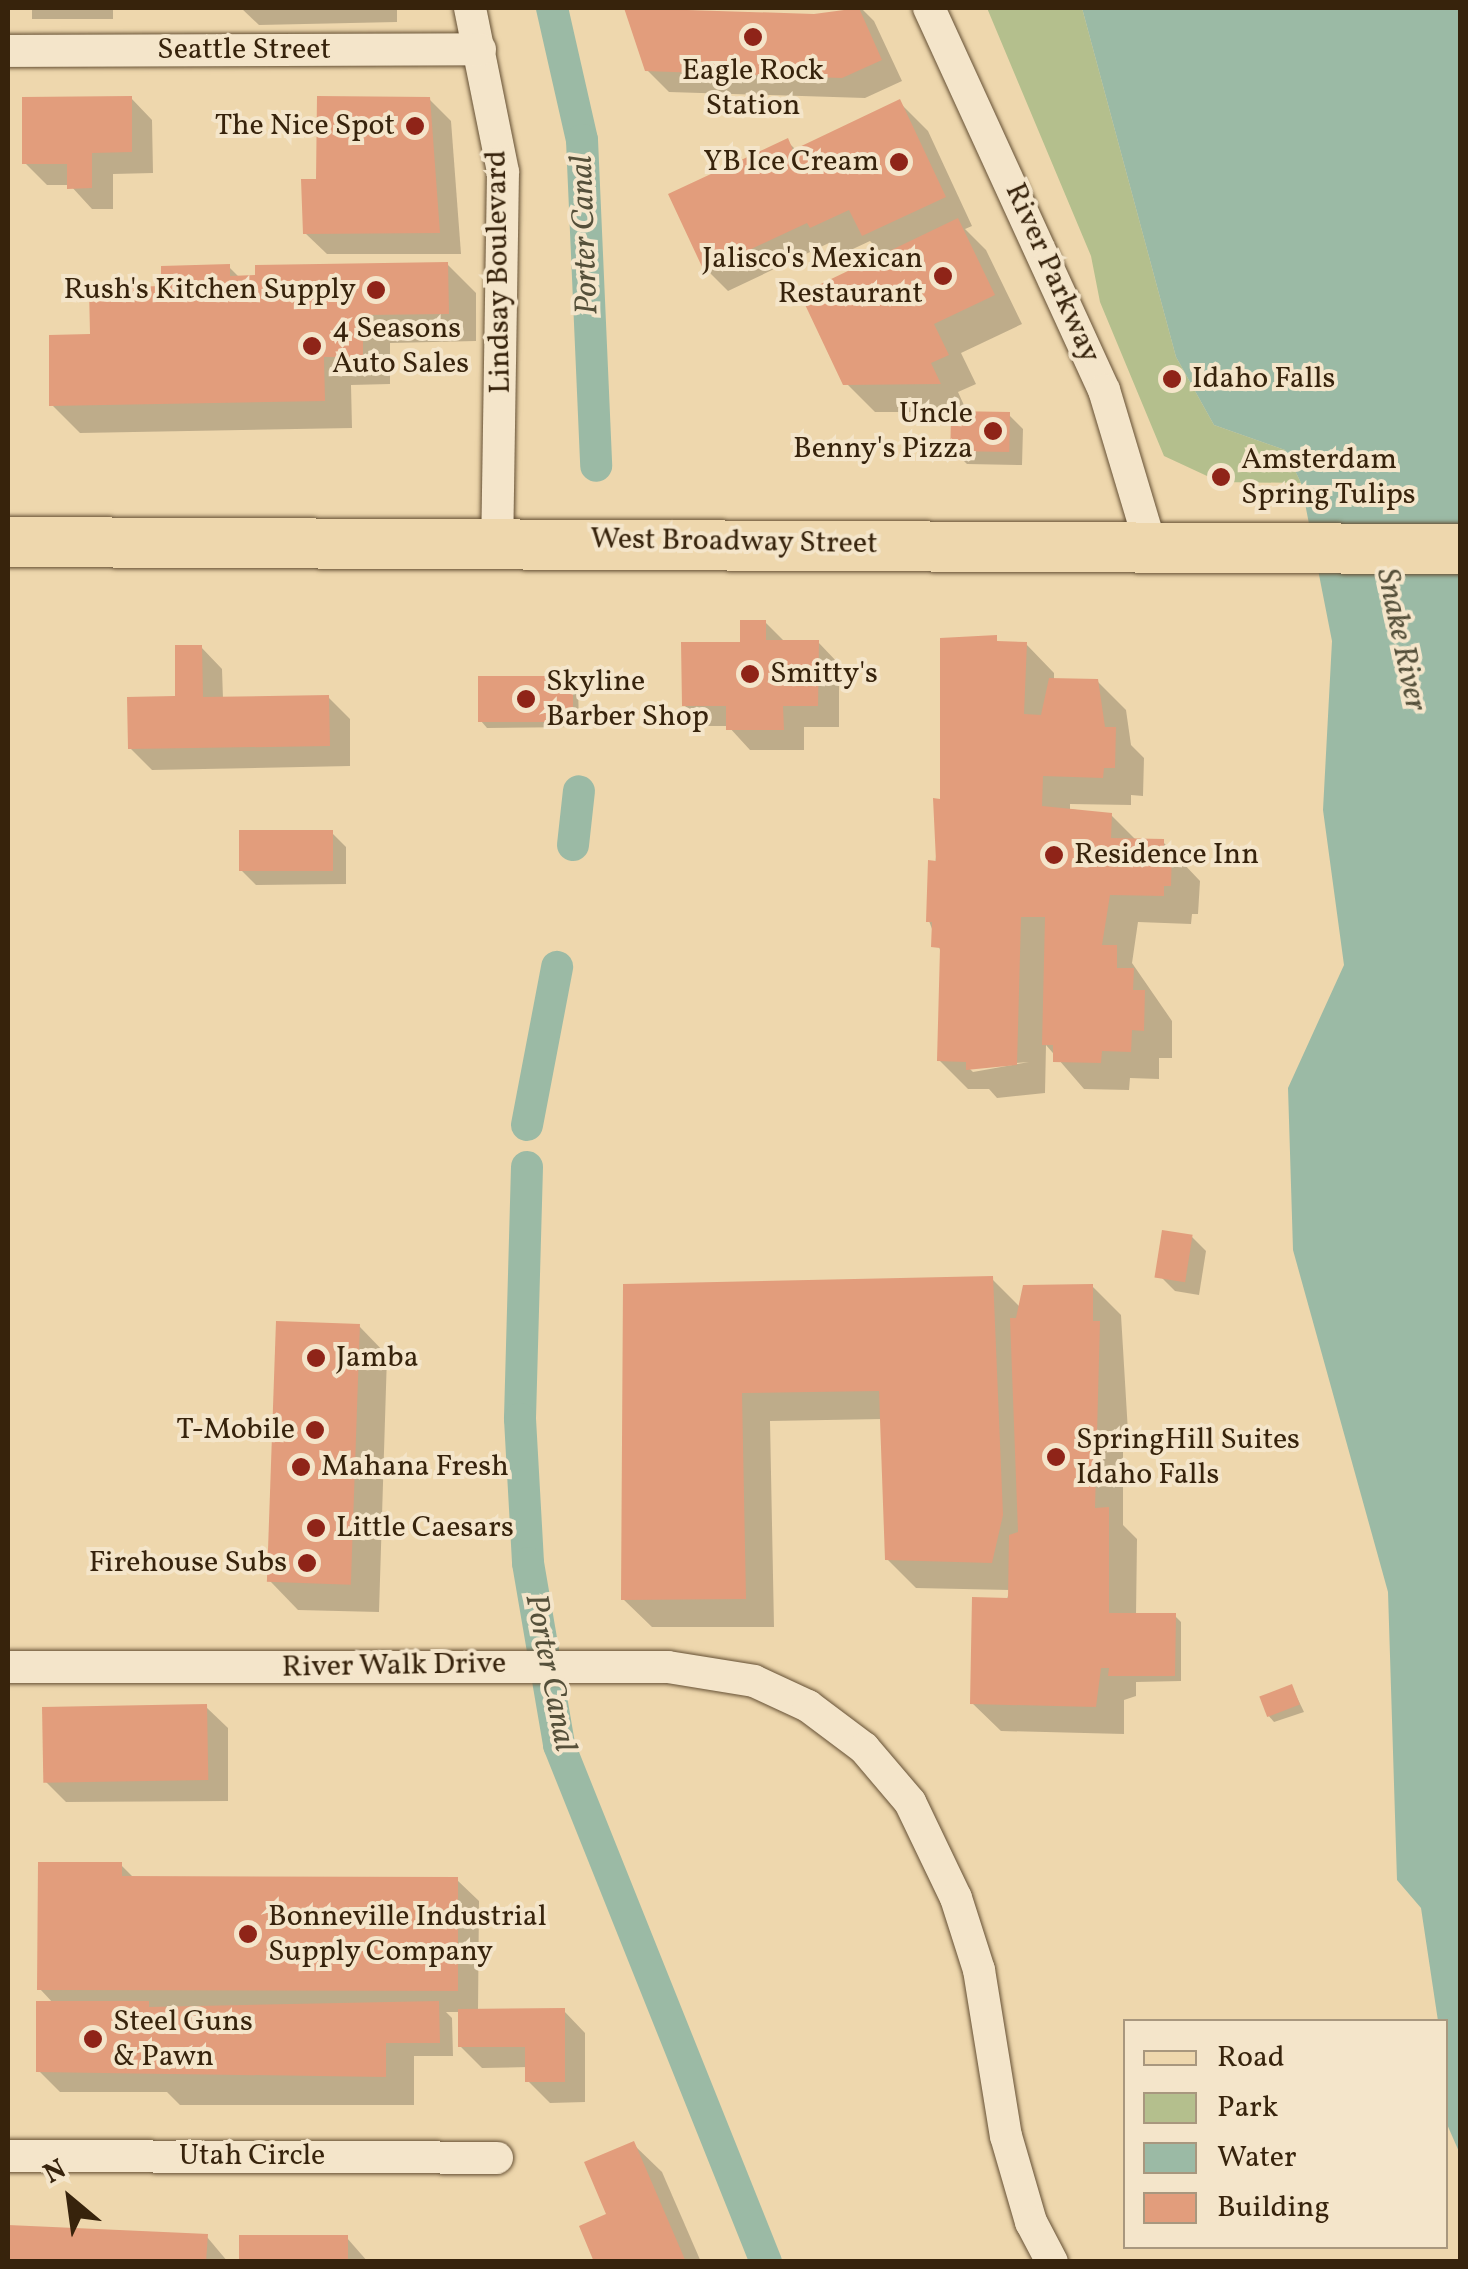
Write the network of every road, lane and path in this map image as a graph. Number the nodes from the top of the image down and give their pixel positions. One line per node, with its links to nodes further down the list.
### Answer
1 (470, 8): 3 (street, Lindsay Boulevard)
2 (930, 8): 7 (street, River Parkway)
3 (480, 50): 4 (street, Seattle Street); 5 (street, Lindsay Boulevard)
4 (8, 51)
5 (497, 540): 6 (main road, West Broadway Street); 7 (main road, West Broadway Street)
6 (8, 542)
7 (1151, 547): 8 (main road, West Broadway Street)
8 (1460, 549)
9 (8, 1667): 12 (street, River Walk Drive)
10 (8, 2156): 11 (street, Utah Circle)
11 (497, 2158)
12 (1052, 2262)

